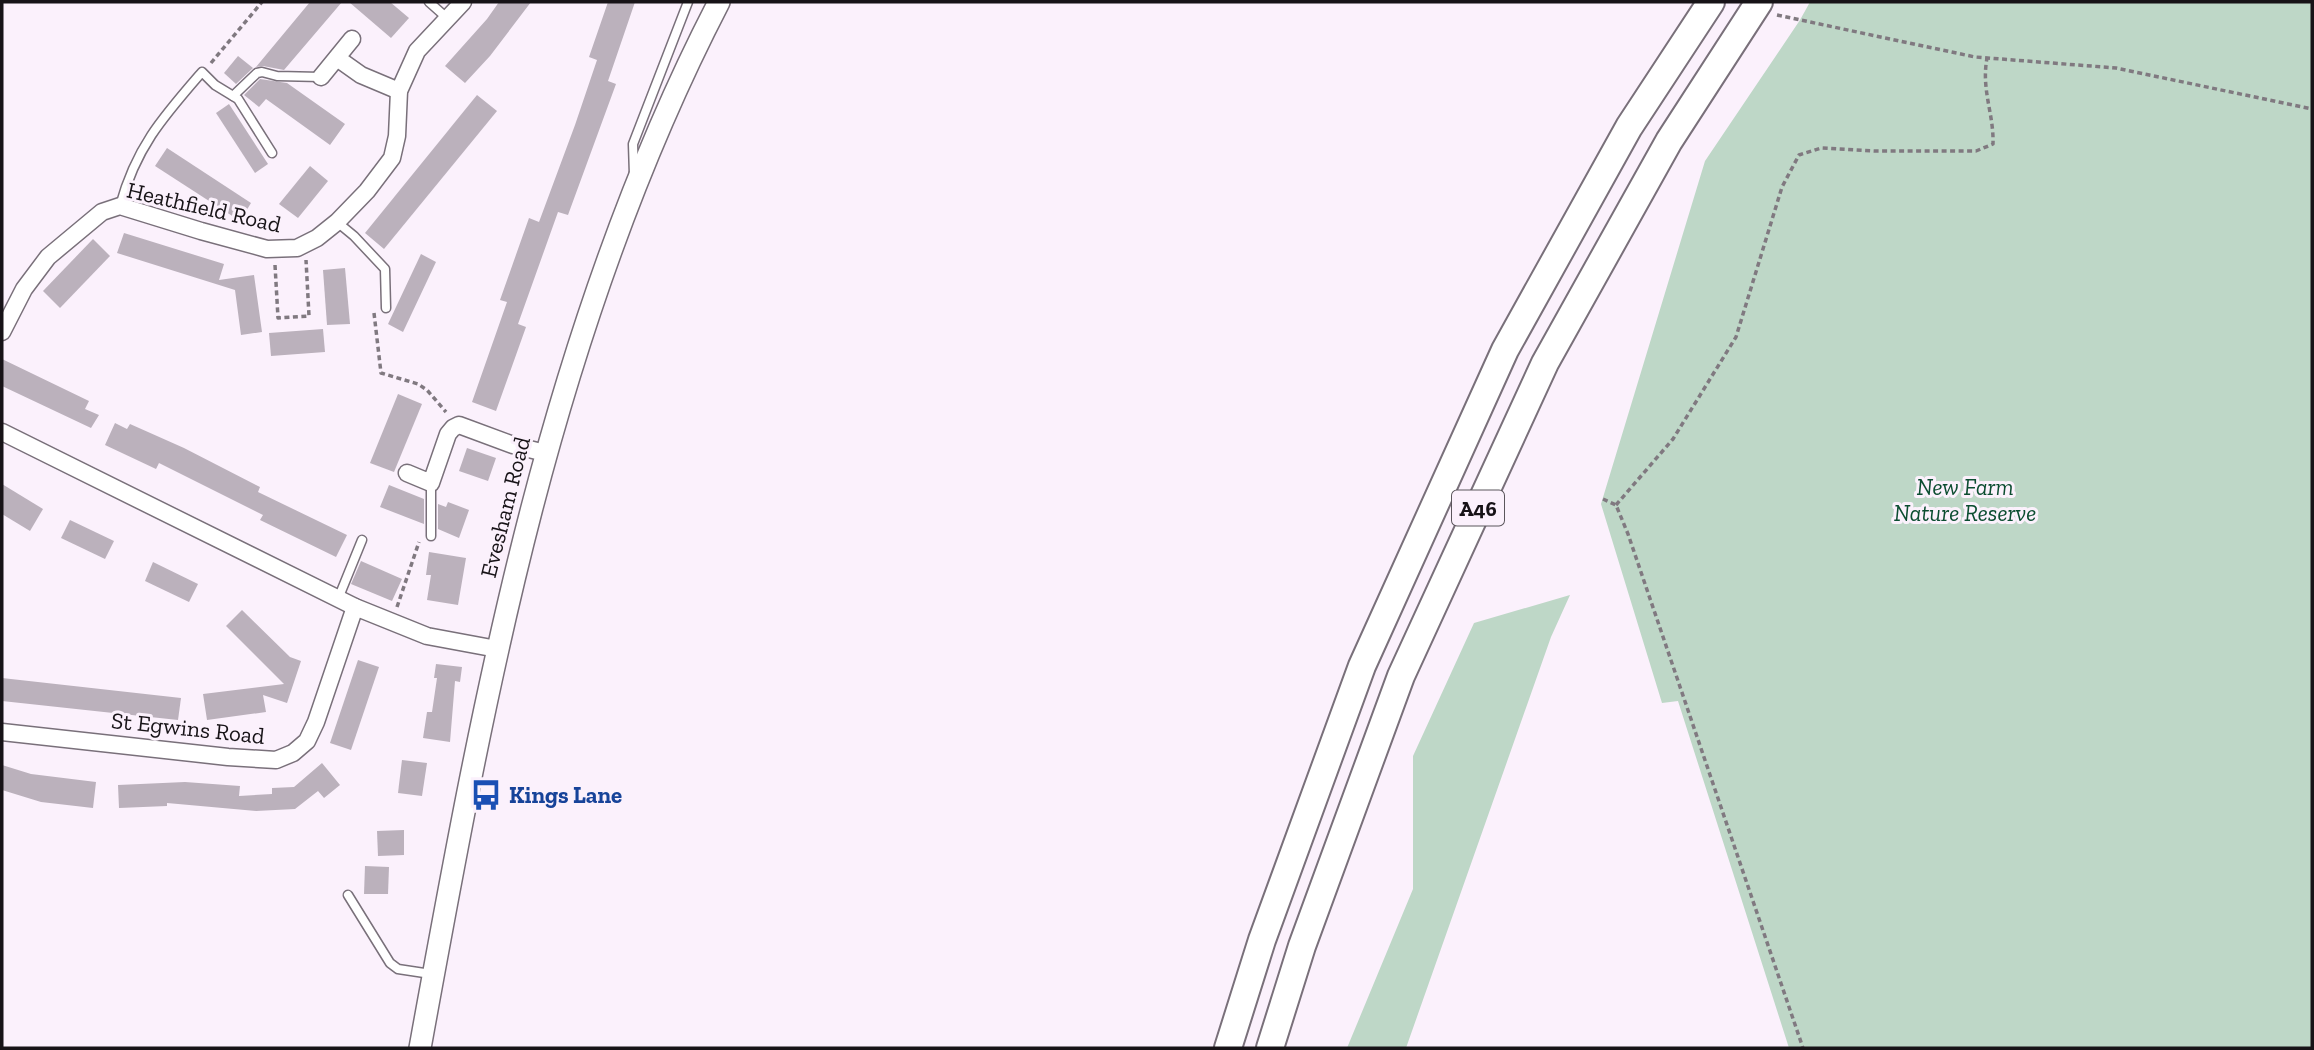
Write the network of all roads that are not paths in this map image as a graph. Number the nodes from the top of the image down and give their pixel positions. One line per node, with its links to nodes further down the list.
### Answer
1 (429, 2): 7 (lane)
2 (463, 2): 7 (street, Heathfield Road)
3 (688, 2): 14 (lane)
4 (719, 2): 14 (main road, Evesham Road)
5 (1711, 2): 32 (highway, A46)
6 (1767, 8): 33 (highway, A46)
7 (447, 18): 11 (street, Heathfield Road)
8 (352, 39): 9 (street)
9 (337, 58): 10 (street); 11 (street)
10 (321, 77): 12 (lane)
11 (399, 92): 16 (street, Heathfield Road)
12 (233, 96): 13 (lane); 15 (lane)
13 (272, 153)
14 (635, 185): 20 (main road, Evesham Road)
15 (120, 206): 16 (street, Heathfield Road); 18 (street, Heathfield Road)
16 (337, 222): 17 (lane)
17 (386, 307)
18 (2, 332)
19 (2, 432): 25 (street)
20 (545, 453): 22 (street); 27 (main road, Evesham Road)
21 (407, 472): 22 (street)
22 (431, 482): 23 (lane)
23 (431, 536)
24 (362, 540): 25 (lane)
25 (338, 598): 26 (street)
26 (355, 607): 27 (street); 28 (street, St Egwins Road)
27 (497, 649): 30 (main road, Evesham Road)
28 (2, 732)
29 (348, 895): 30 (lane)
30 (434, 975): 31 (main road, Evesham Road)
31 (420, 1048)
32 (1228, 1048)
33 (1270, 1048)

